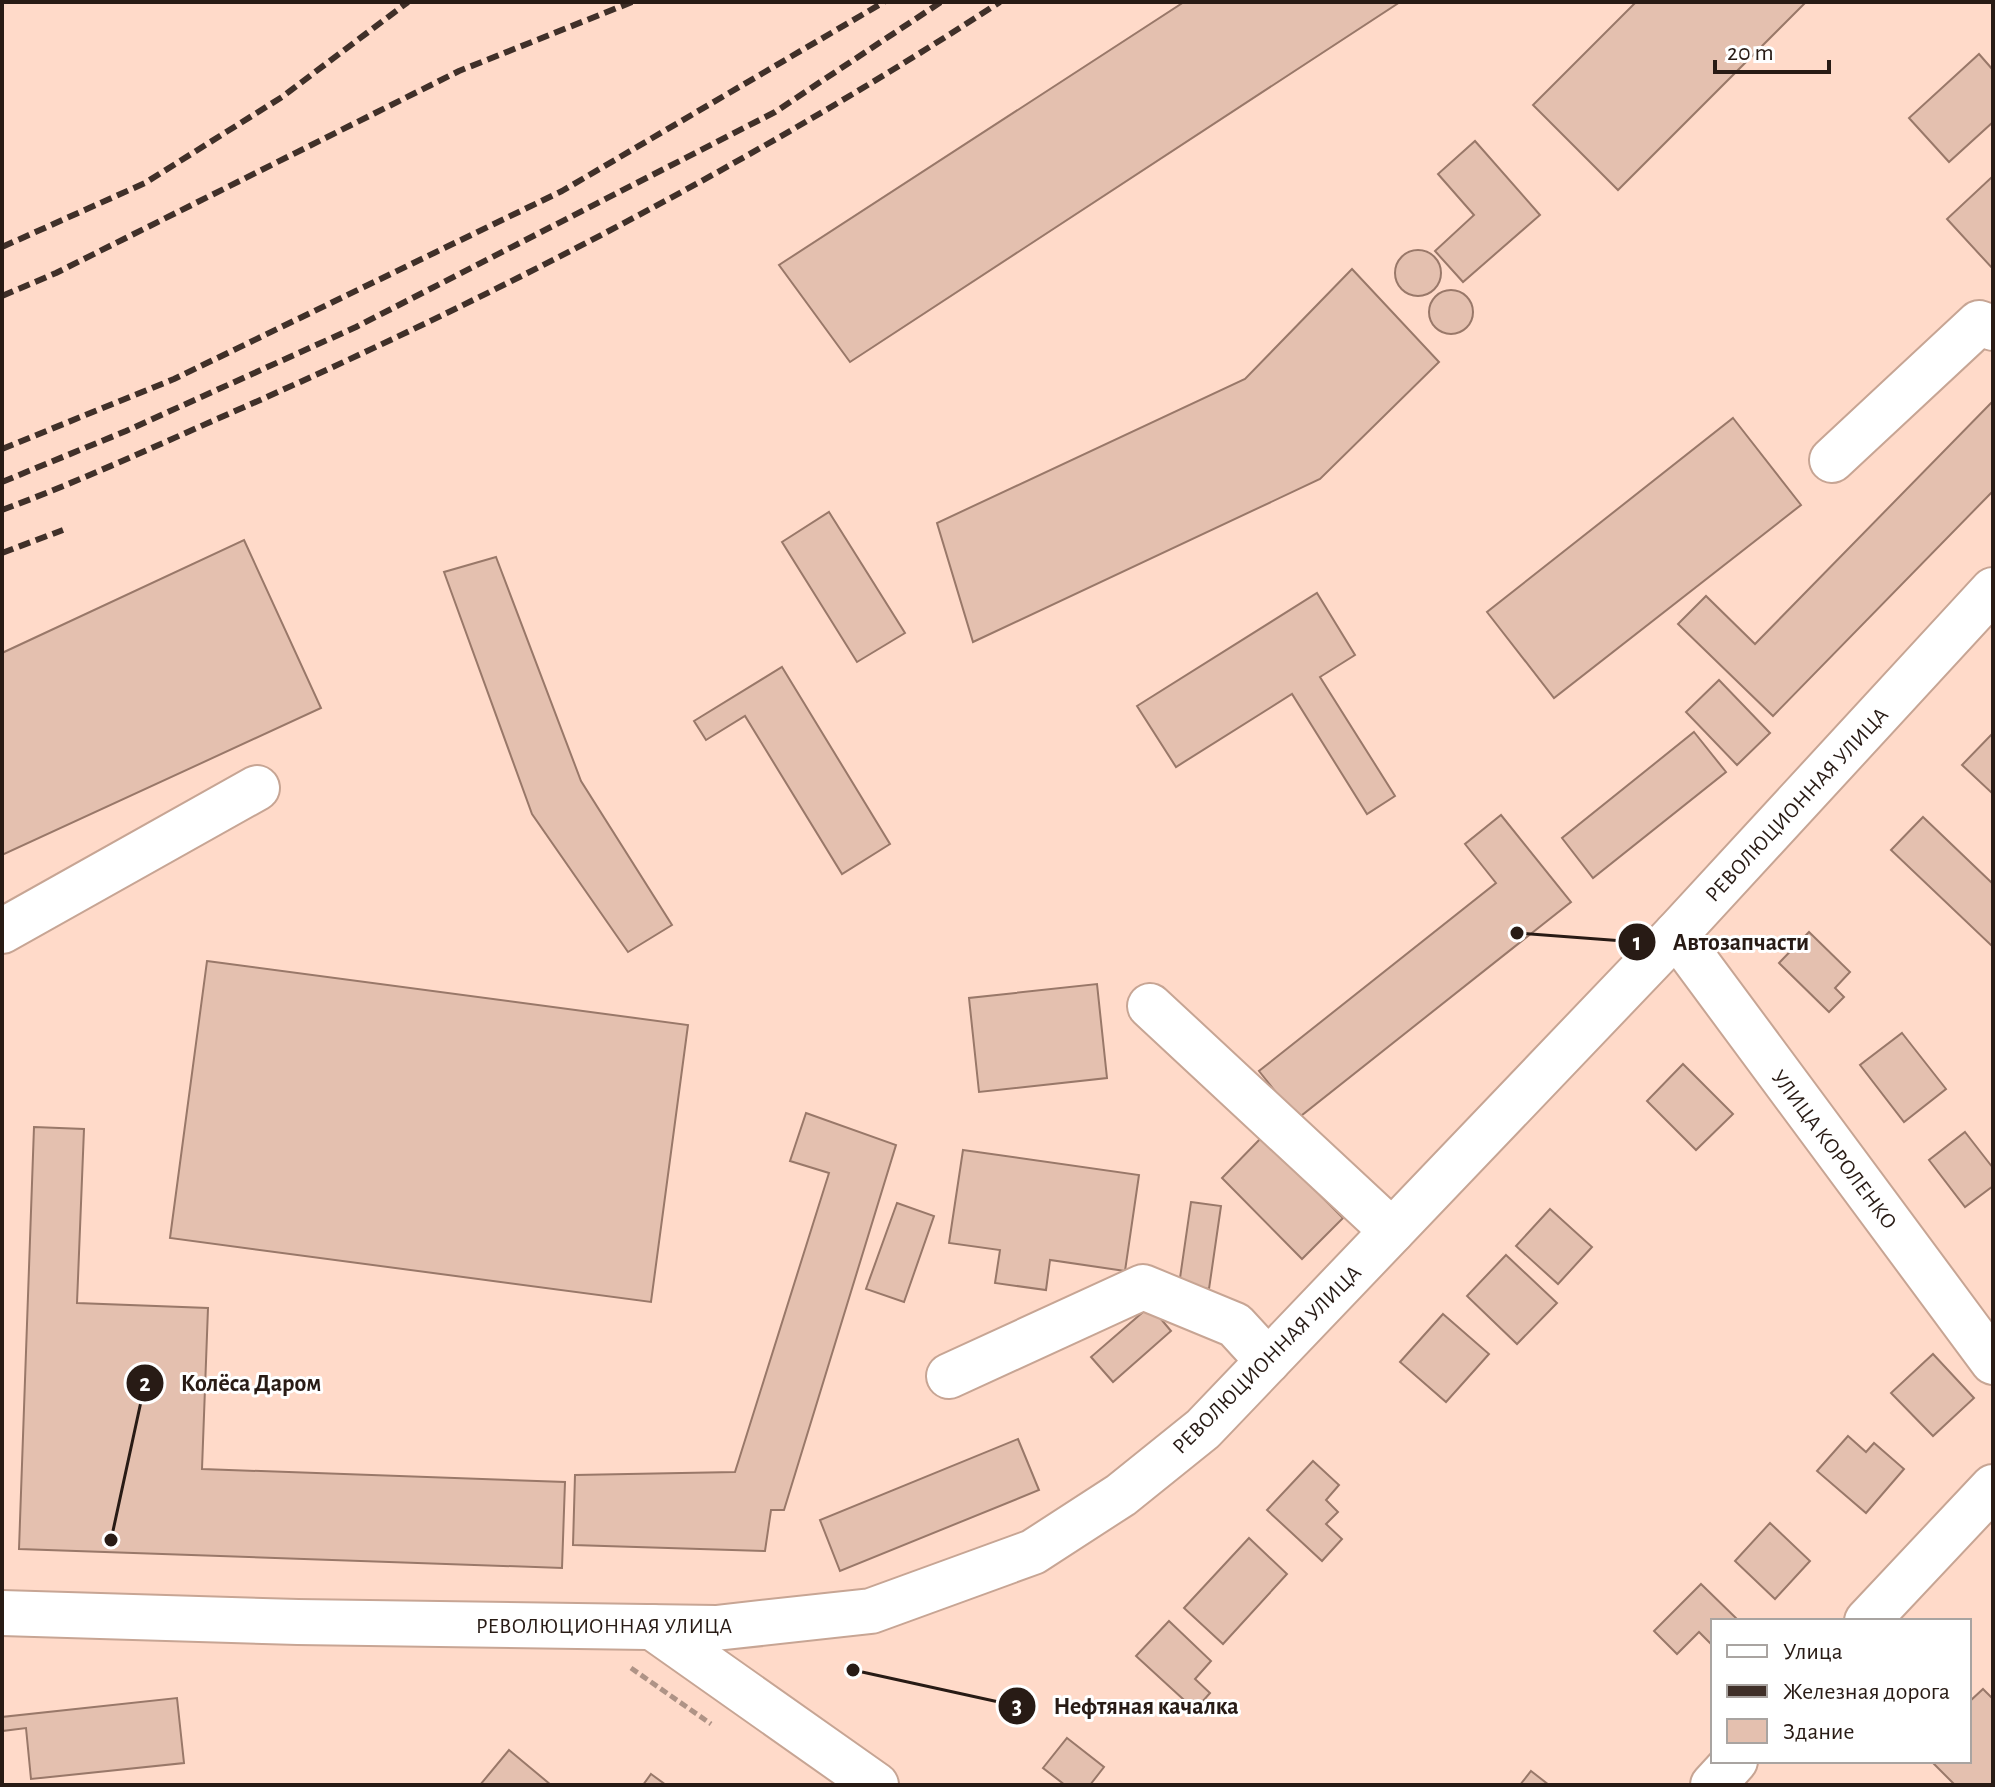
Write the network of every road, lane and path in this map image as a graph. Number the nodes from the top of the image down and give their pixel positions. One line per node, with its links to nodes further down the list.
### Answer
1 (1993, 328): 2 (main road)
2 (1832, 460)
3 (1993, 590): 6 (main road, РЕВОЛЮЦИОННАЯ УЛИЦА)
4 (257, 788): 5 (main road)
5 (2, 931)
6 (1676, 934): 8 (main road, РЕВОЛЮЦИОННАЯ УЛИЦА); 10 (main road, УЛИЦА КОРОЛЕНКО)
7 (1150, 1006): 8 (main road)
8 (1392, 1231): 9 (main road, РЕВОЛЮЦИОННАЯ УЛИЦА)
9 (1268, 1361): 11 (main road); 15 (main road, РЕВОЛЮЦИОННАЯ УЛИЦА)
10 (1993, 1362)
11 (949, 1376)
12 (1993, 1487): 14 (main road)
13 (2, 1613): 15 (main road, РЕВОЛЮЦИОННАЯ УЛИЦА)
14 (1869, 1619)
15 (652, 1627): 17 (main road)
16 (1733, 1763): 18 (main road)
17 (876, 1785)
18 (1713, 1785)

